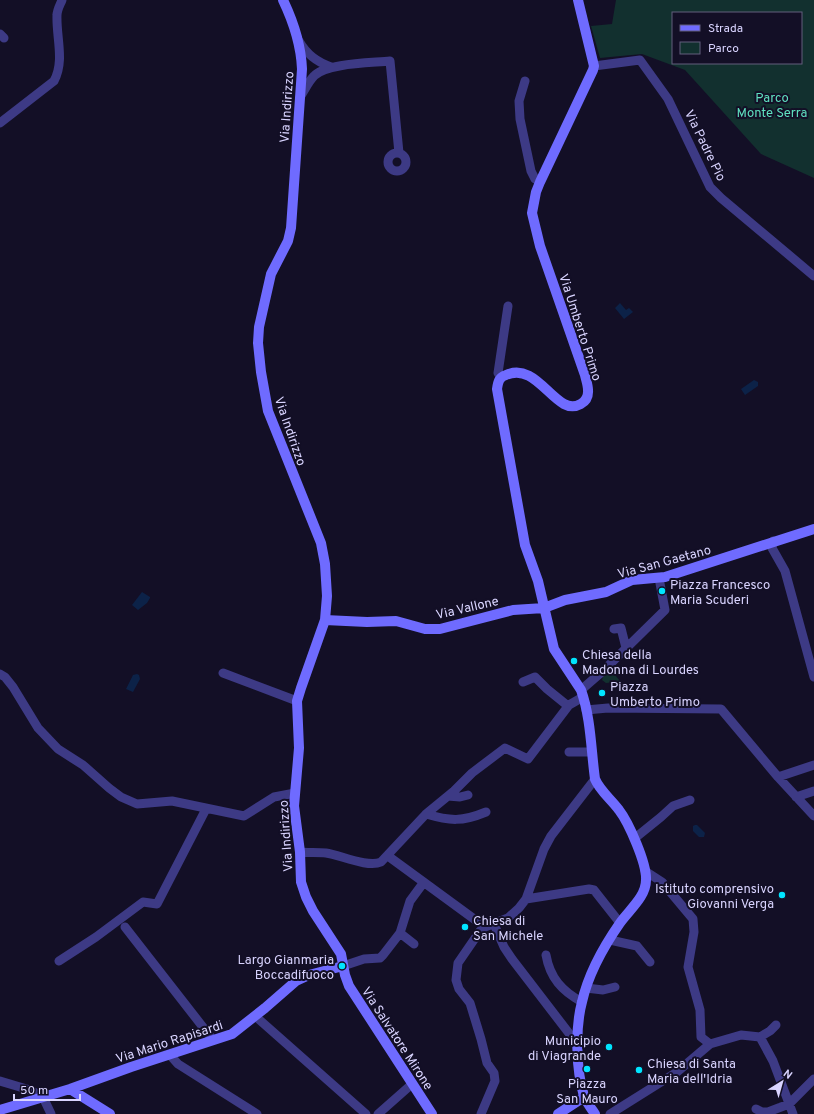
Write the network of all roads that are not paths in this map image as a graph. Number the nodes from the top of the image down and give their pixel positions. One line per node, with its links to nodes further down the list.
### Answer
1 (62, 0): 9 (street)
2 (283, 0): 4 (street, Via Indirizzo)
3 (578, 0): 5 (street)
4 (298, 39): 6 (street); 8 (street, Via Indirizzo)
5 (594, 66): 11 (street, Via Umberto Primo); 12 (street, Via Padre Pio)
6 (331, 67): 8 (street); 10 (street)
7 (525, 81): 11 (street)
8 (300, 97): 19 (street, Via Indirizzo)
9 (0, 123)
10 (399, 152)
11 (540, 182): 14 (street, Via Umberto Primo)
12 (814, 276)
13 (508, 306): 14 (street)
14 (500, 378): 18 (street)
15 (814, 529): 16 (street, Via San Gaetano)
16 (773, 541): 17 (street, Via San Gaetano); 24 (street)
17 (659, 578): 18 (street, Via San Gaetano); 21 (street)
18 (544, 608): 19 (street, Via Vallone); 26 (street)
19 (325, 620): 27 (street, Via Indirizzo)
20 (614, 629): 21 (street)
21 (626, 648): 26 (street)
22 (223, 672): 27 (street)
23 (2, 675): 41 (street)
24 (814, 677)
25 (523, 682): 28 (street)
26 (581, 691): 28 (street); 29 (street)
27 (297, 701): 36 (street, Via Indirizzo)
28 (568, 705): 38 (street)
29 (587, 713): 31 (street); 33 (street)
30 (569, 752): 31 (street)
31 (591, 752): 34 (street)
32 (814, 765): 33 (street)
33 (778, 776): 39 (street)
34 (595, 779): 45 (street); 50 (street)
35 (814, 791): 39 (street)
36 (295, 793): 41 (street); 46 (street, Via Indirizzo)
37 (468, 795): 38 (street)
38 (448, 796): 43 (street)
39 (796, 797): 44 (street)
40 (690, 800): 45 (street)
41 (206, 809): 59 (street)
42 (486, 812): 43 (street)
43 (426, 814): 47 (street)
44 (814, 816)
45 (634, 838): 48 (street)
46 (300, 852): 47 (street); 61 (street, Via Indirizzo)
47 (388, 856): 49 (street)
48 (645, 871): 51 (street); 69 (street)
49 (424, 882): 54 (street); 55 (street)
50 (526, 899): 51 (street); 52 (street)
51 (620, 923): 56 (street)
52 (494, 924): 54 (street); 70 (street)
53 (125, 927): 68 (street)
54 (485, 928): 87 (street)
55 (400, 932): 57 (street); 61 (street)
56 (610, 940): 60 (street); 63 (street)
57 (414, 944)
58 (546, 955): 64 (street)
59 (59, 961)
60 (650, 962)
61 (346, 966): 65 (street, Via Mario Rapisardi); 74 (street, Via Salvatore Mirone)
62 (615, 987): 63 (street)
63 (586, 988): 64 (street)
64 (582, 1002): 70 (street)
65 (255, 1016): 68 (street, Via Mario Rapisardi); 84 (street)
66 (776, 1025): 67 (street)
67 (760, 1037): 69 (street); 78 (street)
68 (213, 1040): 71 (street, Via Mario Rapisardi)
69 (710, 1044): 90 (street)
70 (578, 1045): 77 (street)
71 (170, 1055): 75 (street, Via Mario Rapisardi); 83 (street)
72 (814, 1079): 78 (street)
73 (0, 1082): 76 (street)
74 (412, 1084): 85 (street); 86 (street, Via Salvatore Mirone)
75 (70, 1088): 76 (street, Via Mario Rapisardi); 82 (street)
76 (43, 1097): 80 (street, Via Mario Rapisardi); 81 (street)
77 (584, 1097): 88 (street); 89 (street)
78 (789, 1104): 79 (street); 91 (street)
79 (756, 1109)
80 (0, 1110)
81 (51, 1114)
82 (110, 1114)
83 (257, 1114)
84 (366, 1114)
85 (378, 1114)
86 (432, 1114)
87 (481, 1114)
88 (558, 1114)
89 (595, 1114)
90 (610, 1114)
91 (793, 1114)

